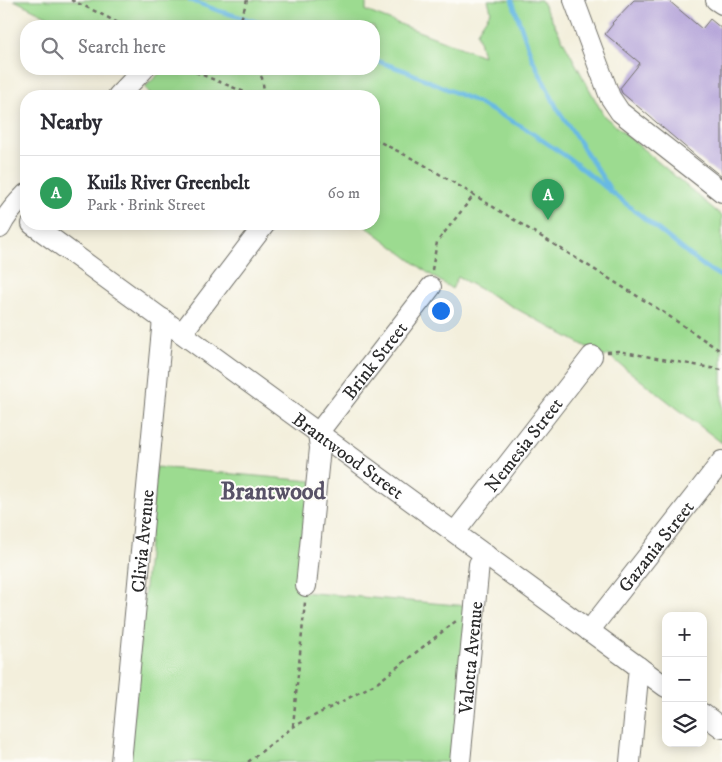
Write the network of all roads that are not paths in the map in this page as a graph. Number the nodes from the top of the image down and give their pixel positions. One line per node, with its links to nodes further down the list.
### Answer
1 (574, 0): 6 (street)
2 (716, 0): 3 (street)
3 (722, 4)
4 (135, 75): 5 (street)
5 (123, 90)
6 (722, 192)
7 (20, 208): 8 (street)
8 (0, 228)
9 (40, 230): 12 (street, Brantwood Street)
10 (260, 230): 13 (street)
11 (430, 287): 15 (street, Brink Street)
12 (163, 319): 13 (street, Brantwood Street); 25 (street, Clivia Avenue)
13 (182, 334): 15 (street, Brantwood Street)
14 (592, 356): 17 (street, Nemesia Street)
15 (318, 433): 17 (street, Brantwood Street); 19 (street)
16 (722, 461): 20 (street, Gazania Street)
17 (455, 532): 18 (street, Brantwood Street)
18 (486, 555): 20 (street, Brantwood Street); 26 (street, Valotta Avenue)
19 (306, 586)
20 (590, 631): 21 (street, Brantwood Street)
21 (639, 667): 22 (street, Brantwood Street); 27 (street)
22 (662, 684)
23 (707, 717): 24 (street)
24 (722, 728)
25 (121, 762)
26 (460, 762)
27 (630, 762)

